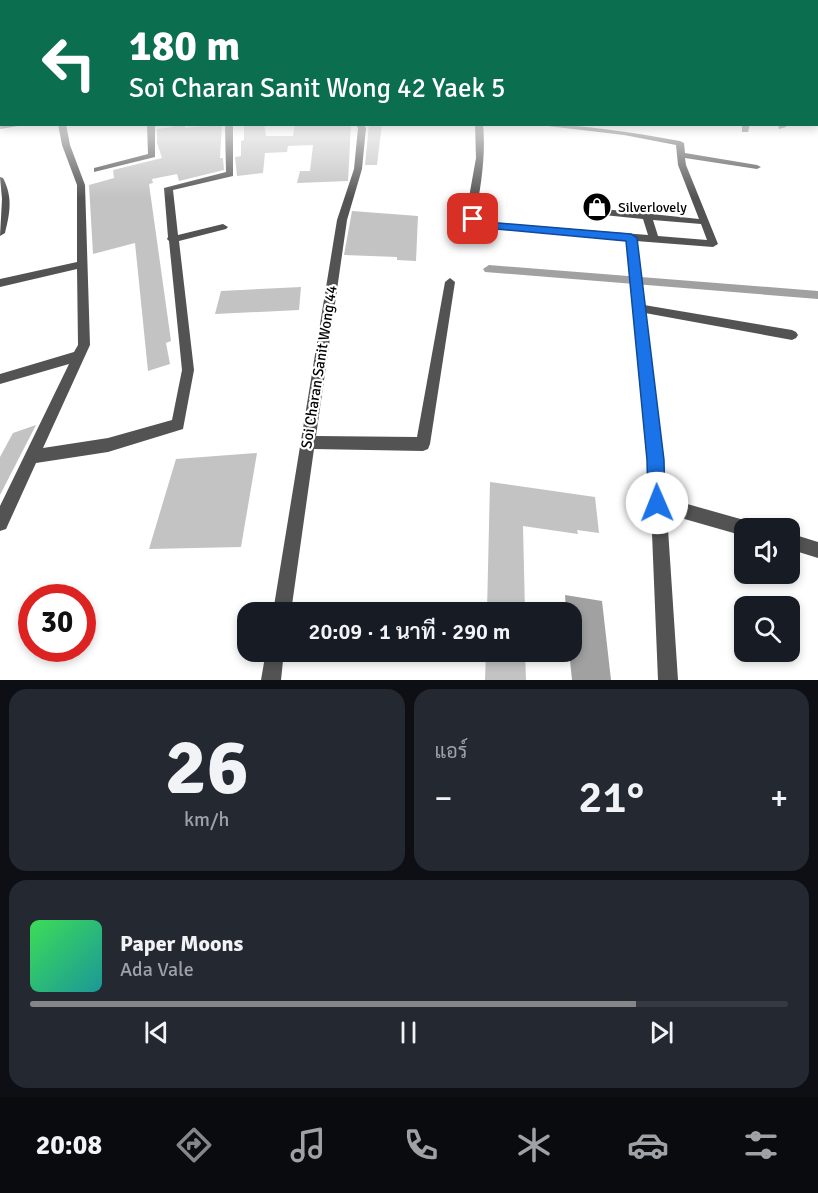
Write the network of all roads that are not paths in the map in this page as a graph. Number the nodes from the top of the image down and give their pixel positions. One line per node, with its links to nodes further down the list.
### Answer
1 (64, 135): 20 (street)
2 (151, 135): 9 (street)
3 (229, 135): 18 (street)
4 (361, 135): 27 (street, Soi Charan Sanit Wong 44)
5 (480, 135): 17 (street)
6 (634, 135): 7 (street)
7 (681, 155): 8 (street); 19 (street)
8 (757, 167)
9 (97, 170)
10 (0, 180): 12 (street)
11 (594, 211): 13 (street)
12 (3, 212): 16 (street)
13 (647, 216): 14 (street); 19 (street)
14 (699, 222)
15 (223, 227): 18 (street)
16 (0, 232)
17 (631, 238): 19 (street); 23 (street)
18 (172, 239): 28 (street)
19 (654, 240)
20 (82, 264): 22 (street); 25 (street)
21 (450, 282): 27 (street)
22 (0, 283)
23 (639, 308): 24 (street); 29 (street)
24 (792, 335)
25 (79, 356): 26 (street); 28 (street)
26 (0, 379)
27 (307, 442): 34 (street, Soi Charan Sanit Wong 44)
28 (31, 457): 30 (street)
29 (657, 503): 31 (street); 37 (street)
30 (0, 523)
31 (734, 525)
32 (800, 544): 33 (street)
33 (818, 550)
34 (283, 602)
35 (273, 662): 36 (street)
36 (271, 680)
37 (668, 680)

